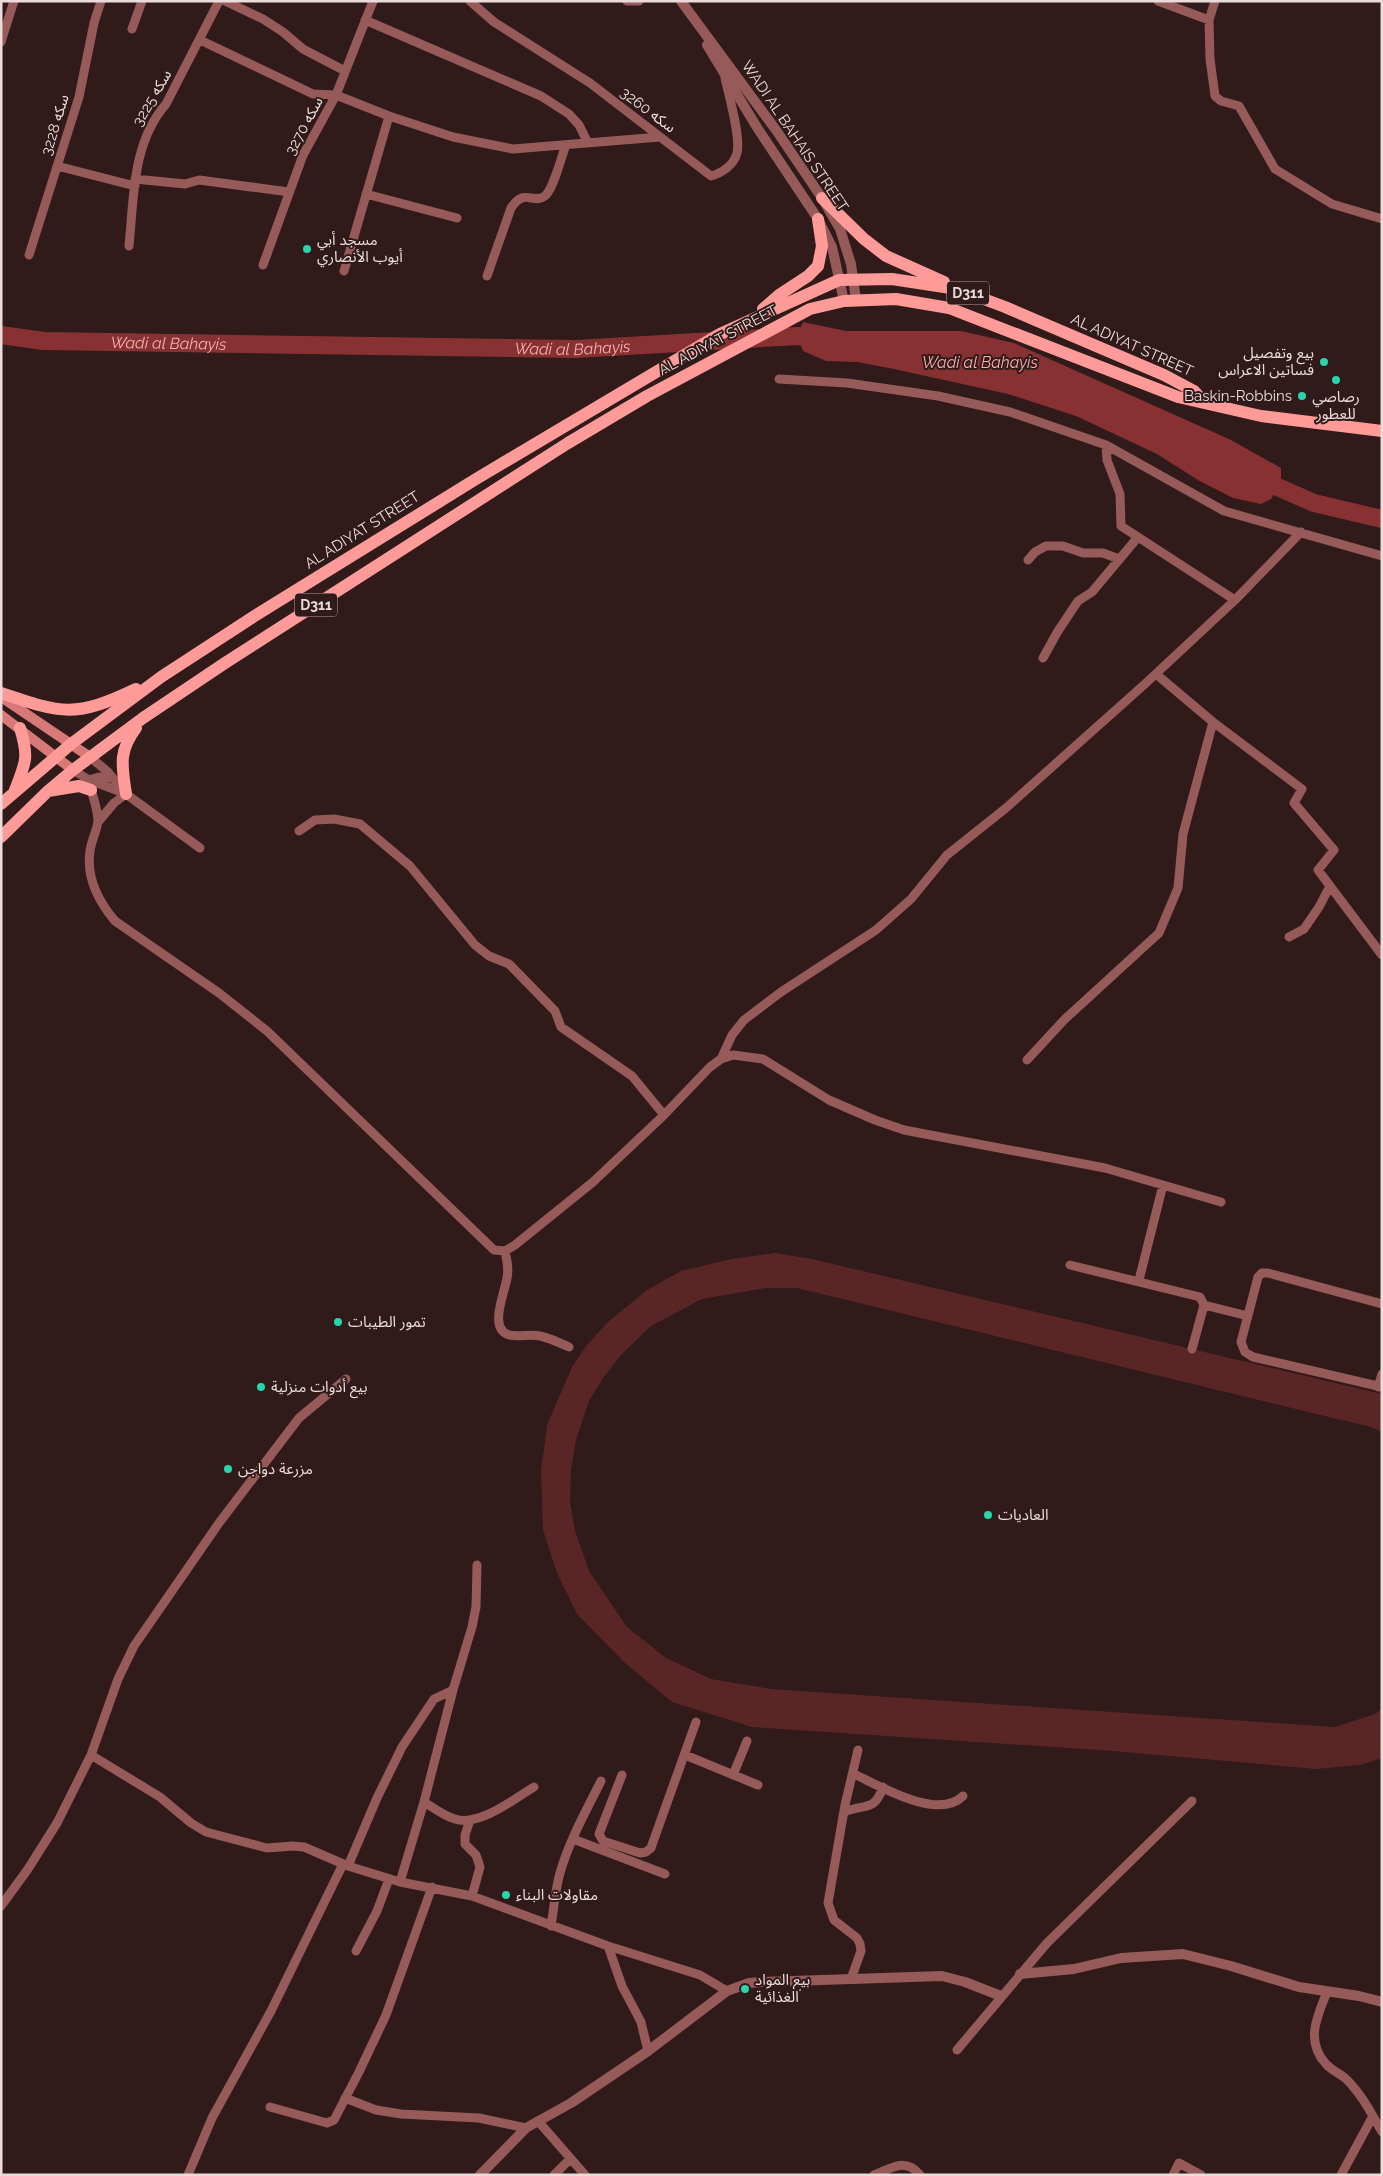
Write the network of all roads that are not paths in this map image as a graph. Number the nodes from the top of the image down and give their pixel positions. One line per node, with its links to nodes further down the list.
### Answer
1 (14, 1): 17 (street)
2 (101, 1): 25 (street, سكه 3228)
3 (142, 1): 15 (street)
4 (219, 1): 16 (street, سكه 3225)
5 (225, 1): 18 (street)
6 (373, 1): 13 (street, سكه 3270)
7 (470, 1): 22 (street, سكه 3260)
8 (628, 1): 9 (street)
9 (639, 1)
10 (681, 1): 19 (street, WADI AL BAHAIS STREET); 29 (street, WADI AL BAHAIS STREET)
11 (1158, 1): 14 (street)
12 (1215, 1): 14 (street)
13 (365, 20): 18 (street, سكه 3270); 23 (street)
14 (1209, 20): 32 (street)
15 (132, 29)
16 (200, 40): 20 (street); 26 (street, سكه 3225)
17 (1, 42)
18 (345, 71): 20 (street, سكه 3270)
19 (724, 73): 22 (street, سكه 3260); 31 (street, WADI AL BAHAIS STREET)
20 (336, 95): 21 (street); 27 (street, سكه 3270)
21 (389, 116): 24 (street); 28 (street)
22 (660, 137): 23 (street)
23 (588, 143): 24 (street)
24 (566, 145): 37 (street)
25 (57, 166): 26 (street); 34 (street, سكه 3228)
26 (135, 182): 27 (street); 33 (street, سكه 3225)
27 (290, 192): 35 (street, سكه 3270)
28 (366, 194): 30 (street); 36 (street)
29 (822, 198): 38 (street, WADI AL BAHAIS STREET); 40 (main road)
30 (457, 218)
31 (818, 219): 39 (street, WADI AL BAHAIS STREET); 42 (main road)
32 (1382, 219)
33 (129, 246)
34 (29, 255)
35 (263, 265)
36 (344, 271)
37 (487, 276)
38 (853, 278): 39 (main road, AL ADIYAT STREET / D311); 40 (main road, AL ADIYAT STREET / D311); 41 (street, WADI AL BAHAIS STREET)
39 (839, 280): 41 (street, WADI AL BAHAIS STREET); 42 (main road, AL ADIYAT STREET / D311)
40 (957, 289): 44 (main road, AL ADIYAT STREET / D311)
41 (850, 300): 44 (main road, AL ADIYAT STREET / D311); 58 (main road, AL ADIYAT STREET / D311)
42 (755, 316): 55 (main road, AL ADIYAT STREET / D311)
43 (779, 379): 46 (street)
44 (1204, 402): 45 (main road, D311)
45 (1382, 431)
46 (1106, 444): 47 (street); 48 (street)
47 (1300, 532): 49 (street); 52 (street)
48 (1138, 538): 50 (street); 52 (street)
49 (1382, 556)
50 (1118, 559): 51 (street); 53 (street)
51 (1028, 560)
52 (1236, 600): 54 (street)
53 (1043, 658)
54 (1156, 674): 59 (street); 78 (street)
55 (161, 677): 56 (main road); 61 (main road, AL ADIYAT STREET / D311)
56 (1, 695): 61 (main road)
57 (1, 715): 60 (main road)
58 (143, 718): 62 (main road, AL ADIYAT STREET / D311); 69 (main road)
59 (1212, 722): 75 (street); 79 (street)
60 (20, 728): 63 (main road); 68 (main road)
61 (71, 744): 62 (main road); 63 (main road, AL ADIYAT STREET / D311)
62 (90, 757): 64 (main road, AL ADIYAT STREET / D311); 65 (street)
63 (56, 758): 64 (main road); 68 (main road, AL ADIYAT STREET / D311)
64 (73, 770): 66 (street); 67 (main road, AL ADIYAT STREET / D311)
65 (112, 778): 66 (street); 69 (street)
66 (90, 785): 67 (main road); 69 (street); 71 (street)
67 (48, 791): 73 (main road, AL ADIYAT STREET / D311)
68 (14, 792): 70 (main road, AL ADIYAT STREET / D311)
69 (126, 794): 71 (street); 74 (street)
70 (1, 804)
71 (98, 822): 83 (street)
72 (298, 831): 80 (street)
73 (1, 837)
74 (200, 848)
75 (1330, 886): 76 (street); 77 (street)
76 (1289, 937)
77 (1382, 955)
78 (721, 1058): 80 (street); 81 (street)
79 (1027, 1060)
80 (664, 1115): 83 (street)
81 (1163, 1185): 82 (street); 85 (street)
82 (1221, 1202)
83 (505, 1251): 89 (street)
84 (1070, 1265): 85 (street)
85 (1139, 1280): 87 (street)
86 (1382, 1304): 88 (street)
87 (1204, 1305): 88 (street); 90 (street)
88 (1248, 1316): 93 (street)
89 (569, 1347)
90 (1192, 1349)
91 (1382, 1374): 93 (street)
92 (346, 1378): 99 (street)
93 (1380, 1387)
94 (477, 1565): 95 (street)
95 (453, 1690): 110 (street); 114 (street)
96 (696, 1722): 100 (street)
97 (747, 1741): 103 (street)
98 (858, 1750): 101 (street)
99 (91, 1755): 114 (street); 120 (street)
100 (685, 1755): 102 (street); 103 (street)
101 (854, 1774): 107 (street); 111 (street)
102 (622, 1775)
103 (733, 1775): 105 (street)
104 (601, 1781): 113 (street)
105 (758, 1785)
106 (534, 1787): 112 (street)
107 (883, 1787): 108 (street); 111 (street)
108 (963, 1796)
109 (1192, 1801): 124 (street)
110 (424, 1802): 112 (street); 117 (street)
111 (844, 1812): 125 (street)
112 (470, 1820): 119 (street)
113 (573, 1839): 115 (street); 121 (street)
114 (346, 1865): 116 (street); 139 (street)
115 (665, 1874)
116 (388, 1879): 117 (street); 123 (street)
117 (400, 1882): 118 (street)
118 (432, 1887): 119 (street); 132 (street)
119 (472, 1896): 121 (street)
120 (1, 1906)
121 (551, 1926): 122 (street)
122 (608, 1946): 126 (street); 131 (street)
123 (356, 1950)
124 (1020, 1974): 127 (street); 128 (street)
125 (850, 1979): 126 (street); 128 (street)
126 (727, 1991): 131 (street)
127 (1327, 1992): 129 (street); 134 (street)
128 (1001, 1996): 130 (street)
129 (1382, 2002)
130 (957, 2050)
131 (648, 2051): 135 (street)
132 (345, 2098): 133 (street); 136 (street)
133 (270, 2107)
134 (1373, 2116): 137 (street); 147 (street)
135 (538, 2121): 136 (street); 138 (street)
136 (526, 2128): 140 (street)
137 (1382, 2132)
138 (570, 2159): 141 (street); 142 (street)
139 (188, 2175)
140 (480, 2175)
141 (554, 2175)
142 (585, 2175)
143 (874, 2175): 144 (street)
144 (920, 2175)
145 (1173, 2175): 146 (street)
146 (1201, 2175)
147 (1341, 2175)

